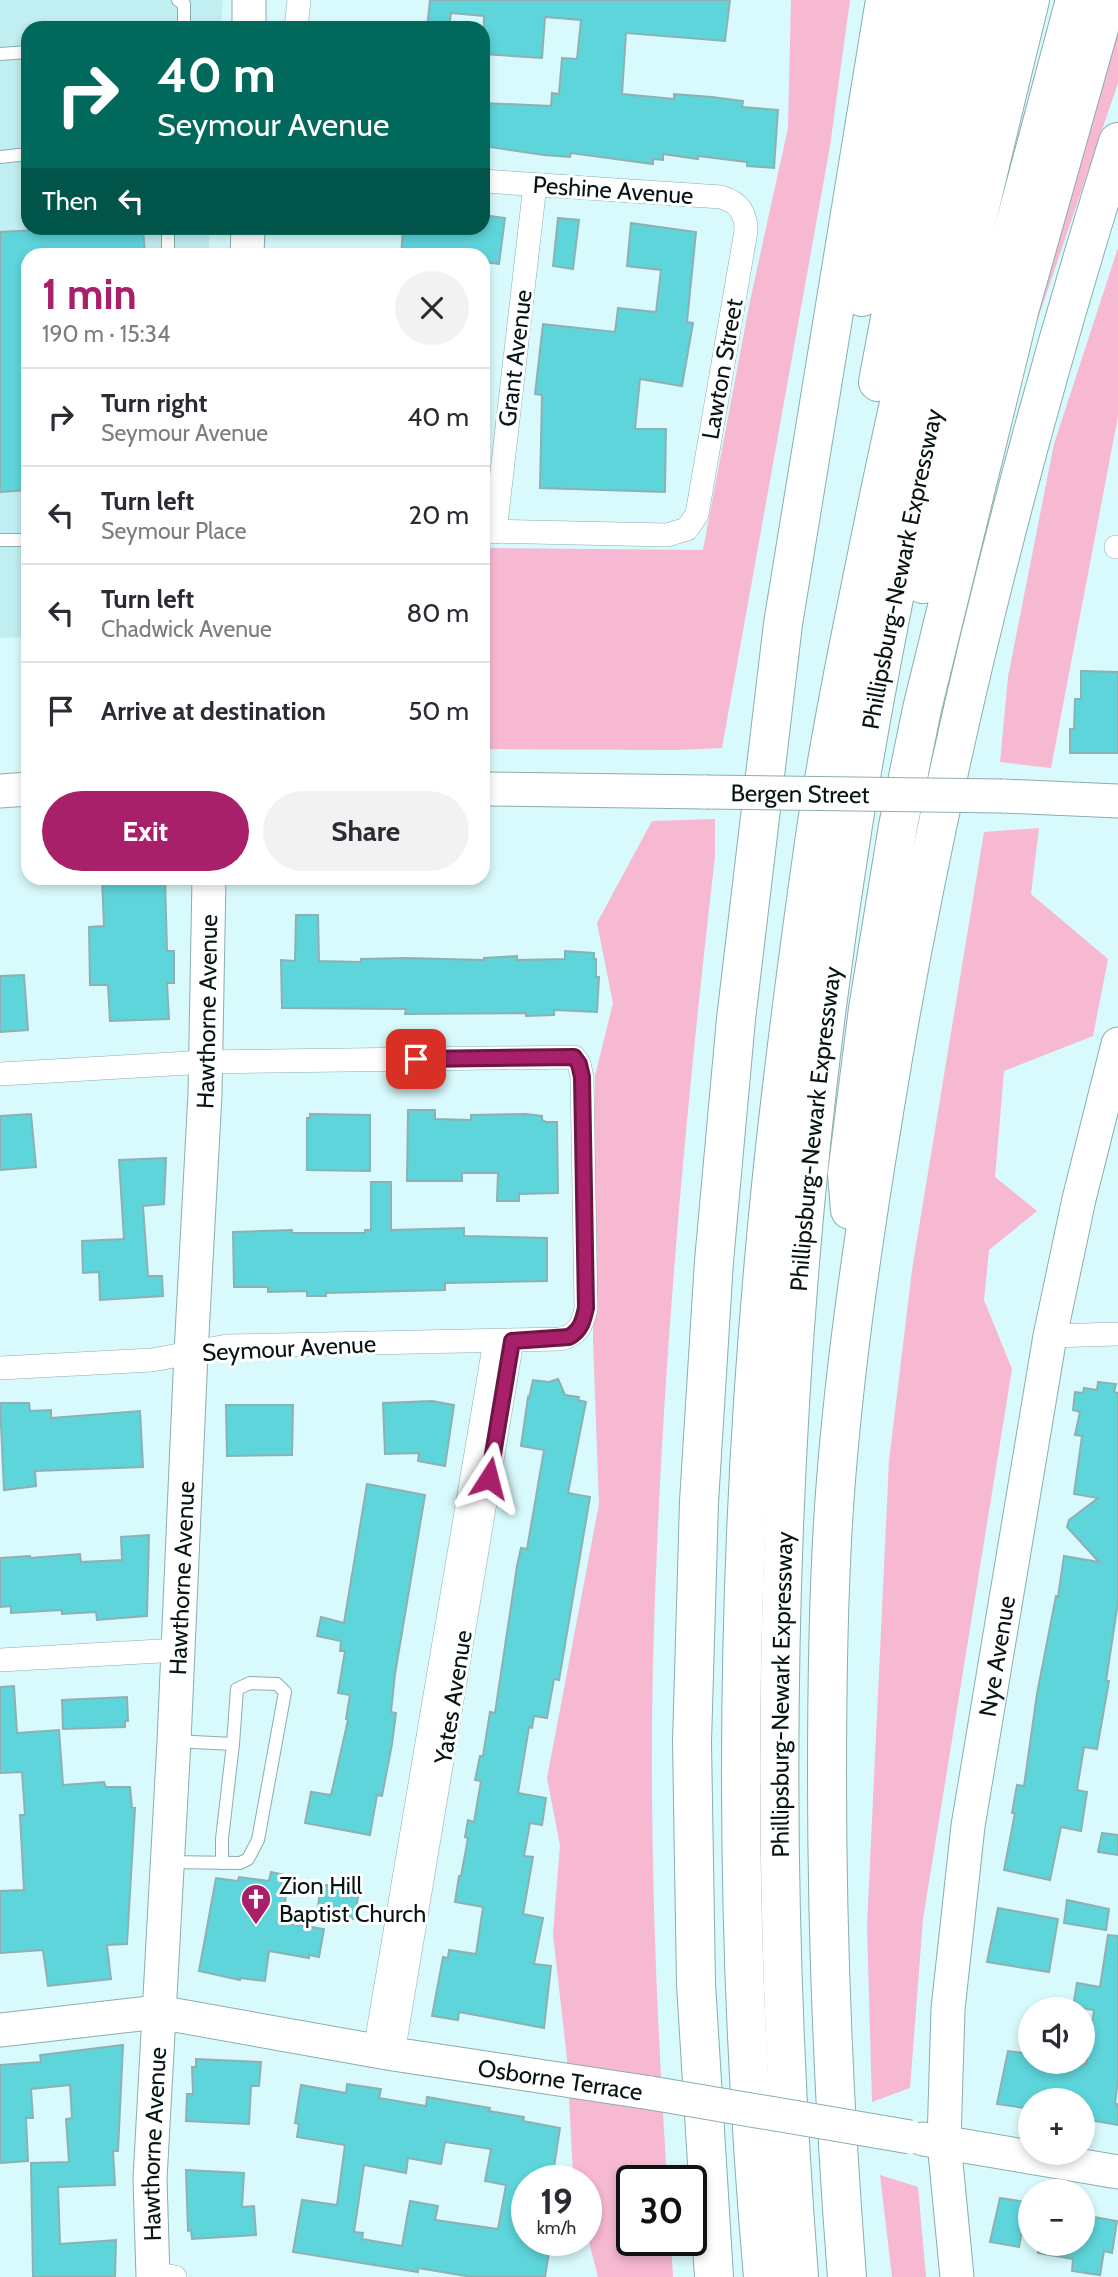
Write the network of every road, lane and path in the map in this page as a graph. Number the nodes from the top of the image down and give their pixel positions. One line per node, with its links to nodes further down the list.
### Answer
1 (178, 0): 11 (lane)
2 (249, 0): 12 (street)
3 (299, 0): 13 (street)
4 (885, 0): 31 (highway)
5 (919, 0): 31 (highway)
6 (957, 0): 32 (highway)
7 (993, 0): 32 (highway, Phillipsburg-Newark Expressway)
8 (1030, 0): 30 (highway, Phillipsburg-Newark Expressway)
9 (1075, 0): 30 (highway)
10 (1107, 0): 37 (highway)
11 (184, 21)
12 (249, 21)
13 (297, 21)
14 (21, 52): 15 (lane)
15 (0, 54)
16 (1118, 142): 37 (highway, Phillipsburg-Newark Expressway)
17 (21, 155): 18 (lane)
18 (0, 157)
19 (490, 182): 20 (street, Peshine Avenue)
20 (536, 185): 21 (street, Peshine Avenue); 22 (street, Grant Avenue)
21 (740, 208): 23 (street, Lawton Street)
22 (490, 524)
23 (490, 531)
24 (0, 540): 25 (lane)
25 (21, 540)
26 (490, 789): 29 (street, Bergen Street, bridge)
27 (21, 790): 28 (street)
28 (0, 791)
29 (1118, 801)
30 (853, 824): 57 (highway, Phillipsburg-Newark Expressway)
31 (755, 871): 55 (highway)
32 (810, 880): 56 (highway, Phillipsburg-Newark Expressway)
33 (209, 885): 35 (street, Hawthorne Avenue)
34 (1116, 1057): 39 (street, Nye Avenue)
35 (206, 1062): 36 (street); 40 (street, Seymour Avenue); 41 (street, Hawthorne Avenue)
36 (0, 1074)
37 (858, 1278): 58 (highway, Phillipsburg-Newark Expressway)
38 (1118, 1334): 39 (street)
39 (1050, 1336): 52 (street, Nye Avenue)
40 (504, 1341): 41 (street, Seymour Avenue); 51 (street, Yates Avenue)
41 (191, 1353): 42 (street, Seymour Avenue); 43 (street, Hawthorne Avenue)
42 (0, 1368)
43 (178, 1650): 44 (street); 45 (street, Hawthorne Avenue)
44 (0, 1660)
45 (174, 1741): 46 (lane); 47 (street, Hawthorne Avenue)
46 (233, 1744): 48 (lane); 48 (lane)
47 (167, 1862): 48 (lane); 49 (street, Hawthorne Avenue)
48 (222, 1863)
49 (158, 2012): 50 (street, Osborne Terrace); 51 (street, Osborne Terrace); 54 (street, Hawthorne Avenue)
50 (0, 2030)
51 (384, 2052): 52 (street, Osborne Terrace, bridge)
52 (944, 2142): 53 (street, Osborne Terrace); 59 (street, Nye Avenue)
53 (1118, 2172)
54 (160, 2276)
55 (714, 2277)
56 (763, 2277)
57 (799, 2277)
58 (847, 2277)
59 (957, 2277)

